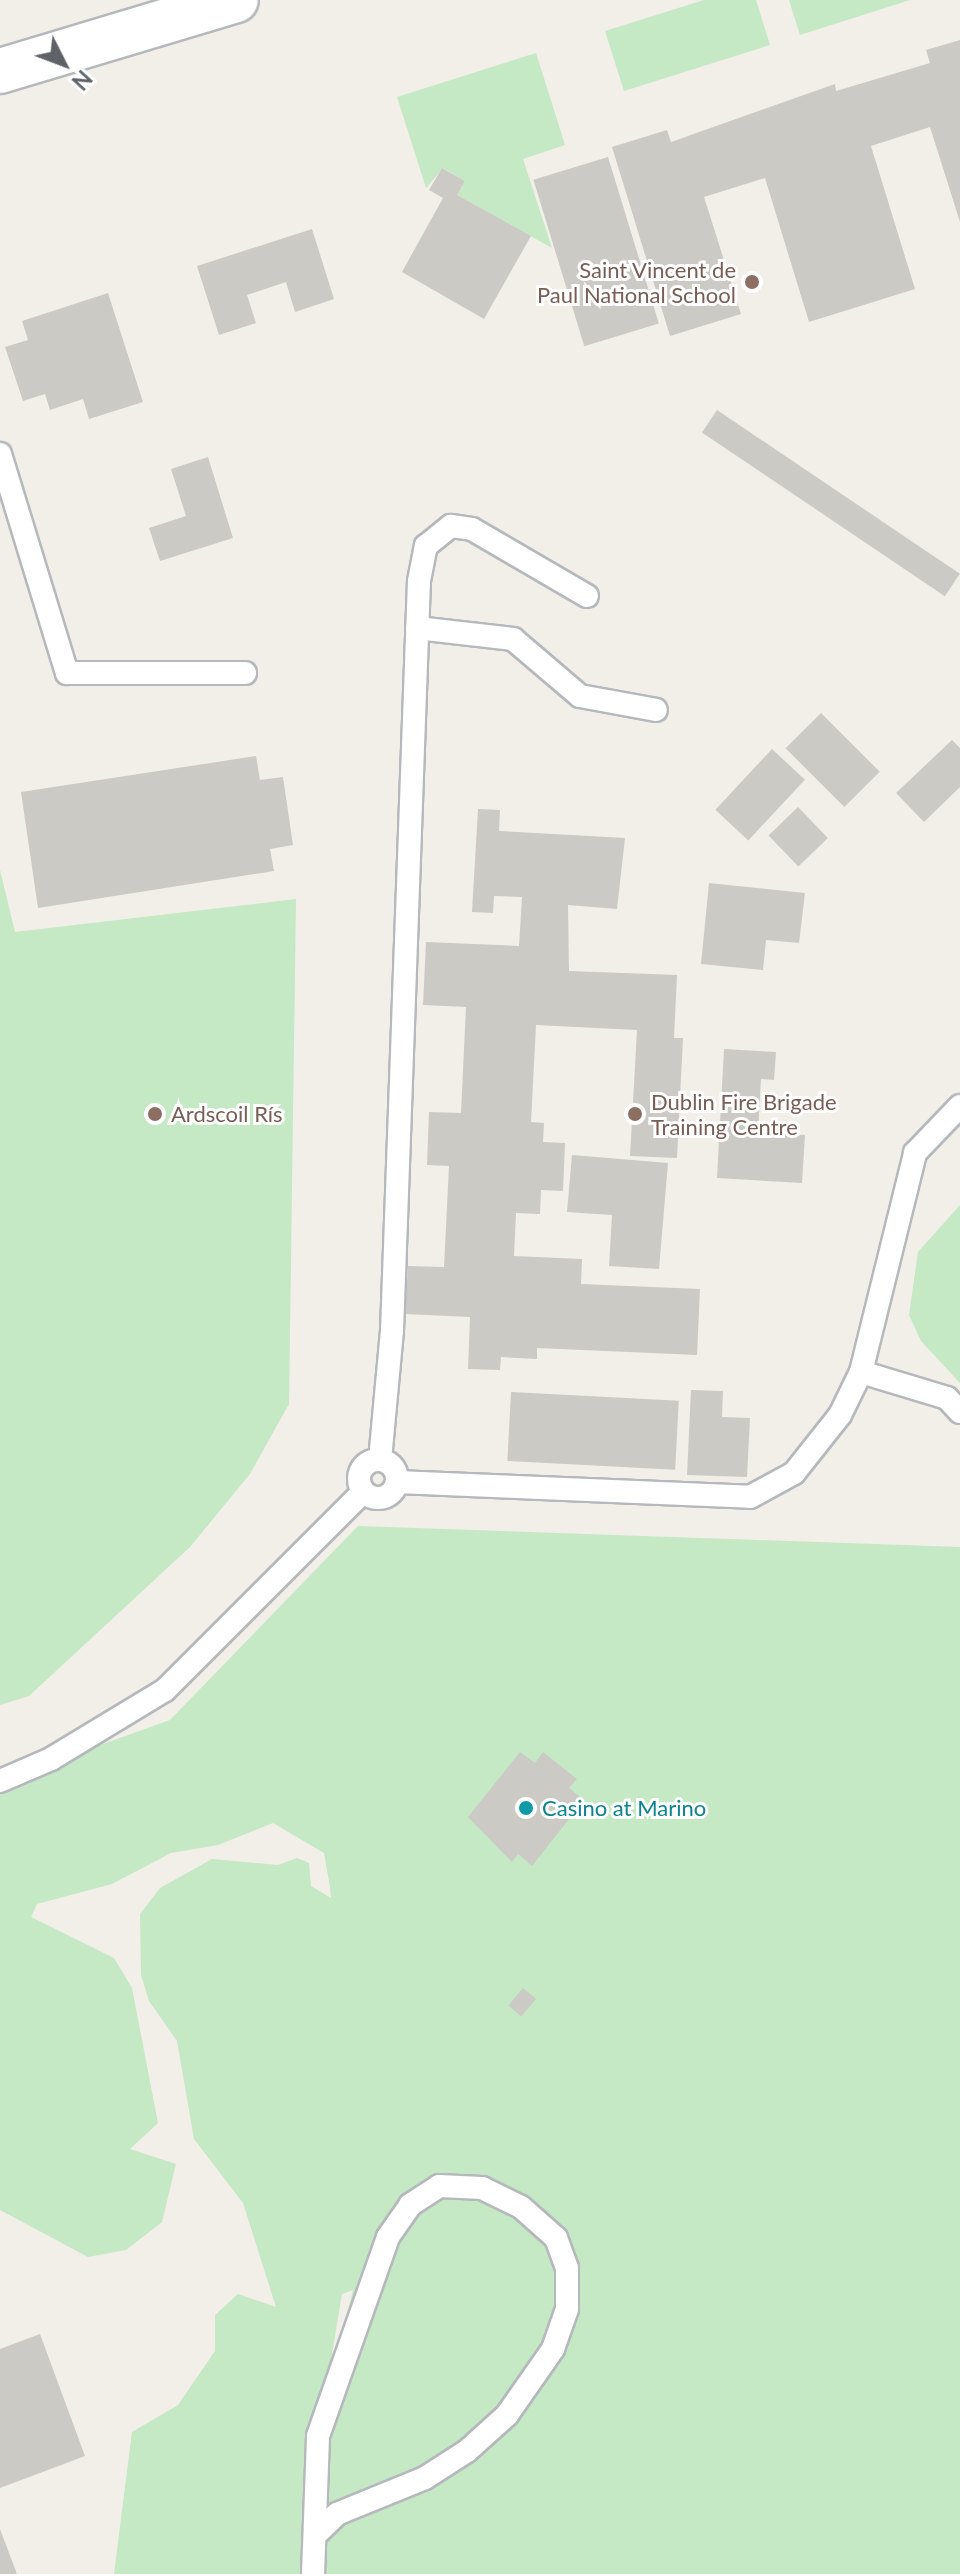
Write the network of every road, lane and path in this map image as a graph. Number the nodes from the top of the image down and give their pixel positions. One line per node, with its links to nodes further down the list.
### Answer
1 (236, 0): 2 (main road)
2 (0, 71)
3 (0, 454): 6 (lane)
4 (587, 596): 5 (lane)
5 (417, 628): 7 (lane); 11 (lane)
6 (245, 673)
7 (656, 710)
8 (960, 1106): 9 (lane)
9 (861, 1372): 10 (lane); 12 (lane)
10 (960, 1412)
11 (380, 1460): 12 (lane); 13 (lane)
12 (397, 1482): 13 (lane)
13 (363, 1492): 14 (lane)
14 (0, 1781)
15 (316, 2534): 15 (lane); 16 (lane)
16 (313, 2574)

